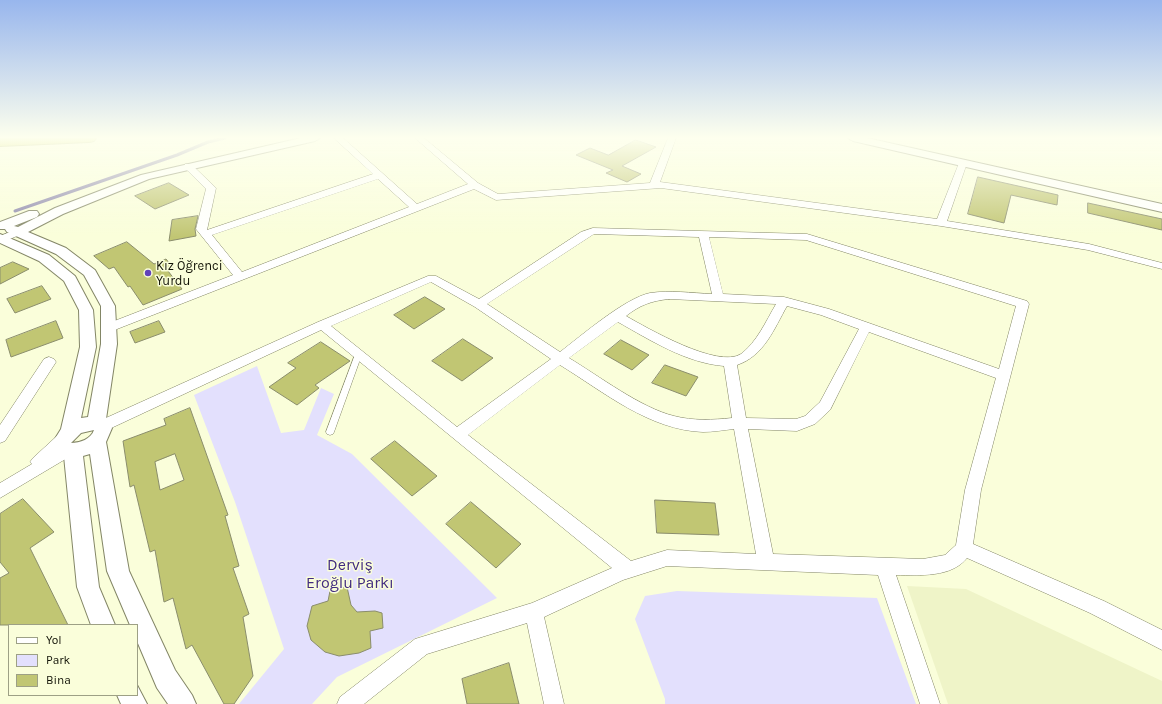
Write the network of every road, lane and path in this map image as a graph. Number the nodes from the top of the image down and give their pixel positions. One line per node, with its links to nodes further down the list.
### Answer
1 (148, 171): 19 (street)
2 (169, 171): 17 (street)
3 (193, 171): 20 (street)
4 (375, 171): 10 (street)
5 (458, 171): 11 (street)
6 (660, 171): 12 (street)
7 (960, 171): 16 (street)
8 (998, 171): 15 (street)
9 (1027, 171): 13 (street)
10 (380, 175): 14 (street); 20 (street)
11 (475, 185): 12 (street); 14 (street)
12 (654, 186): 16 (street)
13 (1162, 201)
14 (416, 208): 22 (street)
15 (1162, 208)
16 (941, 223): 21 (street)
17 (18, 232): 19 (street); 29 (street)
18 (702, 233): 23 (street); 25 (street); 34 (street)
19 (1, 234): 40 (street)
20 (205, 234): 22 (street)
21 (1162, 266)
22 (240, 277): 29 (street)
23 (718, 296): 24 (street); 26 (street)
24 (784, 301): 28 (street); 33 (street)
25 (479, 304): 27 (street); 31 (street)
26 (617, 316): 31 (street); 33 (street)
27 (322, 325): 30 (street); 36 (street)
28 (866, 327): 34 (street); 35 (street)
29 (108, 328): 36 (street)
30 (358, 354): 37 (lane); 38 (street)
31 (559, 358): 35 (street); 38 (street)
32 (49, 362): 39 (street)
33 (730, 362): 35 (street)
34 (1004, 376): 42 (street)
35 (740, 424): 43 (street)
36 (98, 430): 40 (street); 49 (street)
37 (330, 432)
38 (456, 435): 45 (street)
39 (0, 437)
40 (69, 443): 41 (street); 47 (street)
41 (0, 491)
42 (964, 548): 44 (street); 48 (street)
43 (766, 562): 44 (street); 45 (street)
44 (884, 567): 52 (street)
45 (628, 570): 46 (street)
46 (534, 612): 50 (street); 51 (street)
47 (103, 624)
48 (1162, 640)
49 (183, 704)
50 (347, 704)
51 (554, 704)
52 (930, 704)

